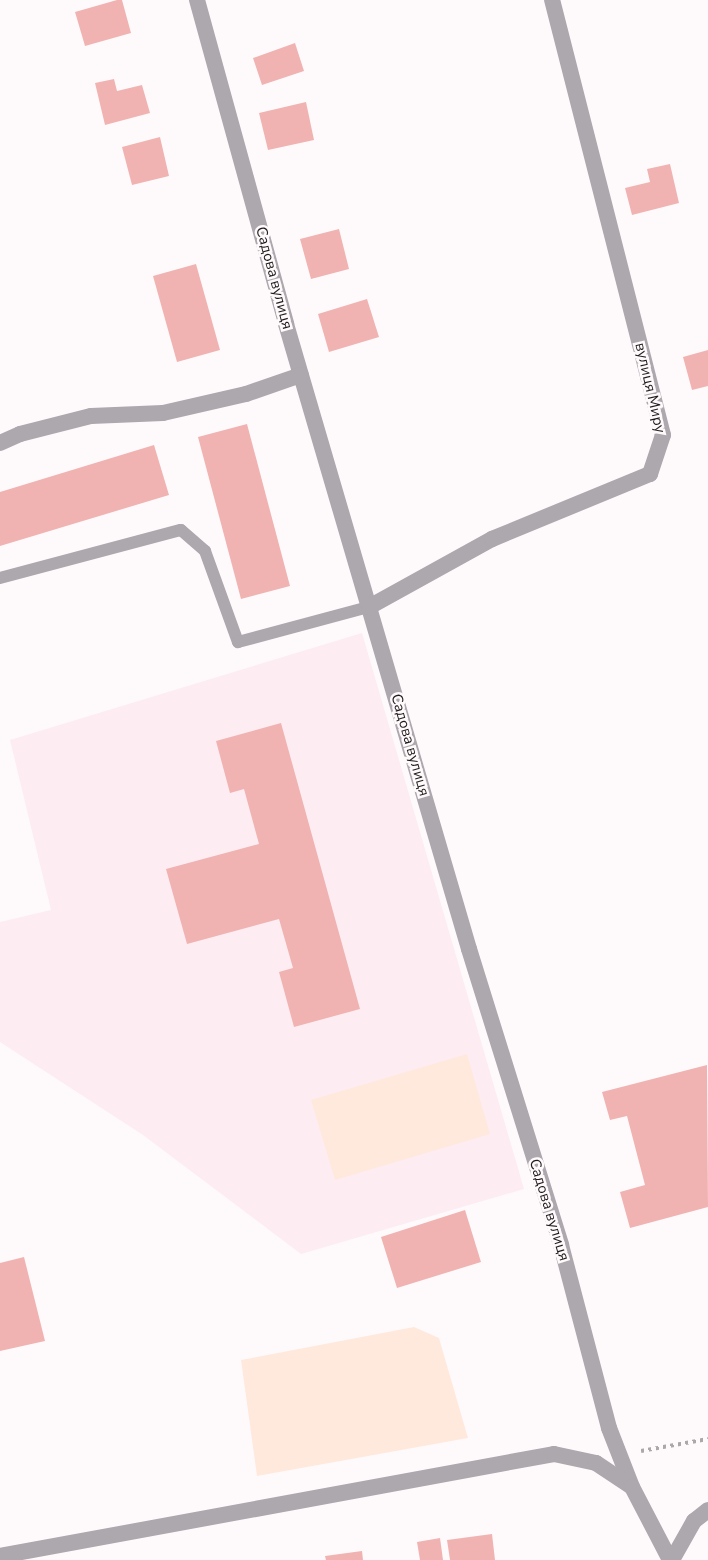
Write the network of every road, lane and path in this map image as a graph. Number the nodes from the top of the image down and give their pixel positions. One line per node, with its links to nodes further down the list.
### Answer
1 (196, 0): 3 (street, Садова вулиця)
2 (552, 0): 6 (street, вулиця Миру)
3 (301, 375): 4 (street); 6 (street, Садова вулиця)
4 (0, 443)
5 (0, 578): 6 (lane)
6 (369, 607): 8 (street, Садова вулиця)
7 (708, 1439): 8 (path)
8 (620, 1455): 9 (street, Садова вулиця)
9 (632, 1487): 11 (street); 12 (street, Садова вулиця)
10 (708, 1510): 12 (street)
11 (0, 1556)
12 (671, 1560)

